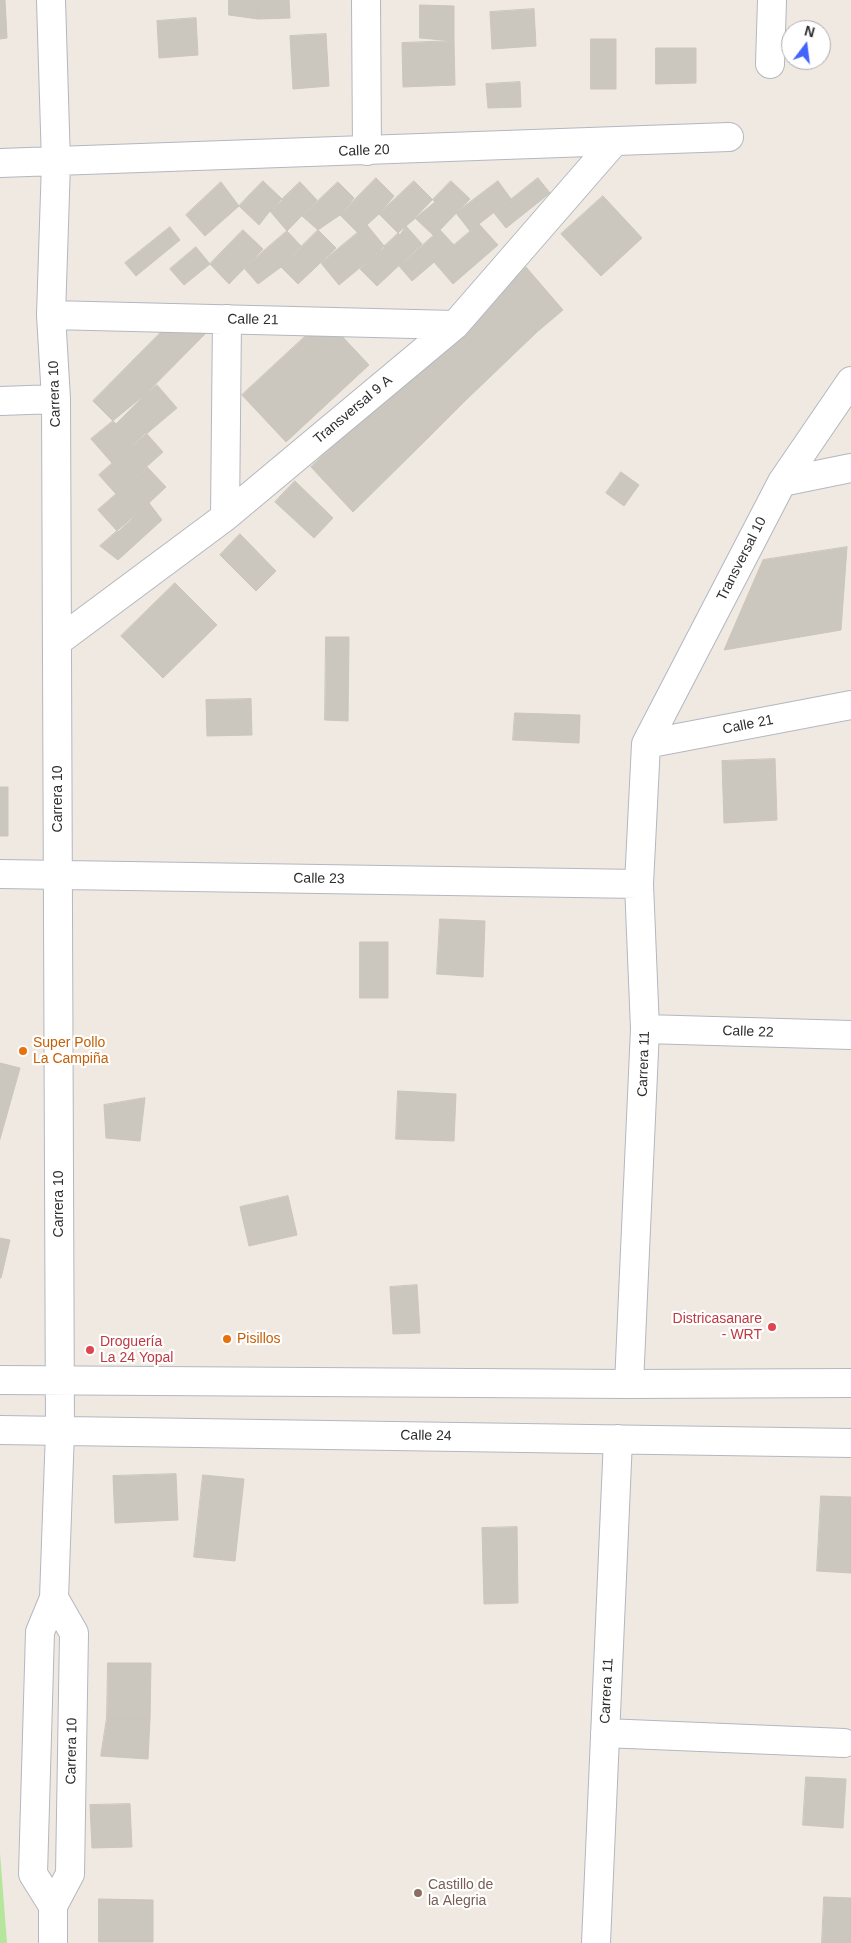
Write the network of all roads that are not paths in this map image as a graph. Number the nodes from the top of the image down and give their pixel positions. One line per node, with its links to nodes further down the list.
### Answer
1 (51, 0): 9 (street, Carrera 10)
2 (366, 0): 7 (street)
3 (772, 0): 4 (street)
4 (770, 64)
5 (728, 137): 6 (street, Calle 20)
6 (614, 142): 7 (street, Calle 20); 12 (street, Transversal 9 A)
7 (367, 151): 9 (street, Calle 20)
8 (0, 163): 9 (street, Calle 20)
9 (56, 163): 10 (street, Carrera 10)
10 (51, 315): 11 (street, Calle 21); 14 (street, Carrera 10)
11 (228, 319): 12 (street, Calle 21); 18 (street)
12 (455, 325): 18 (street, Transversal 9 A)
13 (851, 382): 17 (street, Transversal 10)
14 (56, 399): 15 (street); 19 (street, Carrera 10)
15 (0, 401)
16 (851, 468): 17 (street)
17 (782, 482): 21 (street, Transversal 10)
18 (225, 517): 19 (street, Transversal 9 A)
19 (57, 642): 23 (street, Carrera 10)
20 (851, 705): 21 (street, Calle 21)
21 (646, 744): 24 (street, Carrera 11)
22 (0, 874): 23 (street, Calle 23)
23 (58, 875): 24 (street, Calle 23); 28 (street, Carrera 10)
24 (639, 884): 25 (street, Carrera 11)
25 (646, 1029): 26 (street, Calle 22); 30 (street, Carrera 11)
26 (851, 1035)
27 (0, 1380): 28 (street)
28 (60, 1380): 30 (street); 32 (street, Carrera 10)
29 (851, 1383): 30 (street)
30 (629, 1384)
31 (0, 1430): 32 (street, Calle 24)
32 (60, 1431): 33 (street, Calle 24); 35 (street, Carrera 10)
33 (618, 1439): 34 (street, Calle 24); 36 (street, Carrera 11)
34 (851, 1443)
35 (54, 1598): 38 (street, Carrera 10); 38 (street, Carrera 10)
36 (606, 1733): 37 (street); 40 (street, Carrera 11)
37 (844, 1743)
38 (54, 1906): 39 (street, Carrera 10)
39 (53, 1943)
40 (596, 1943)

